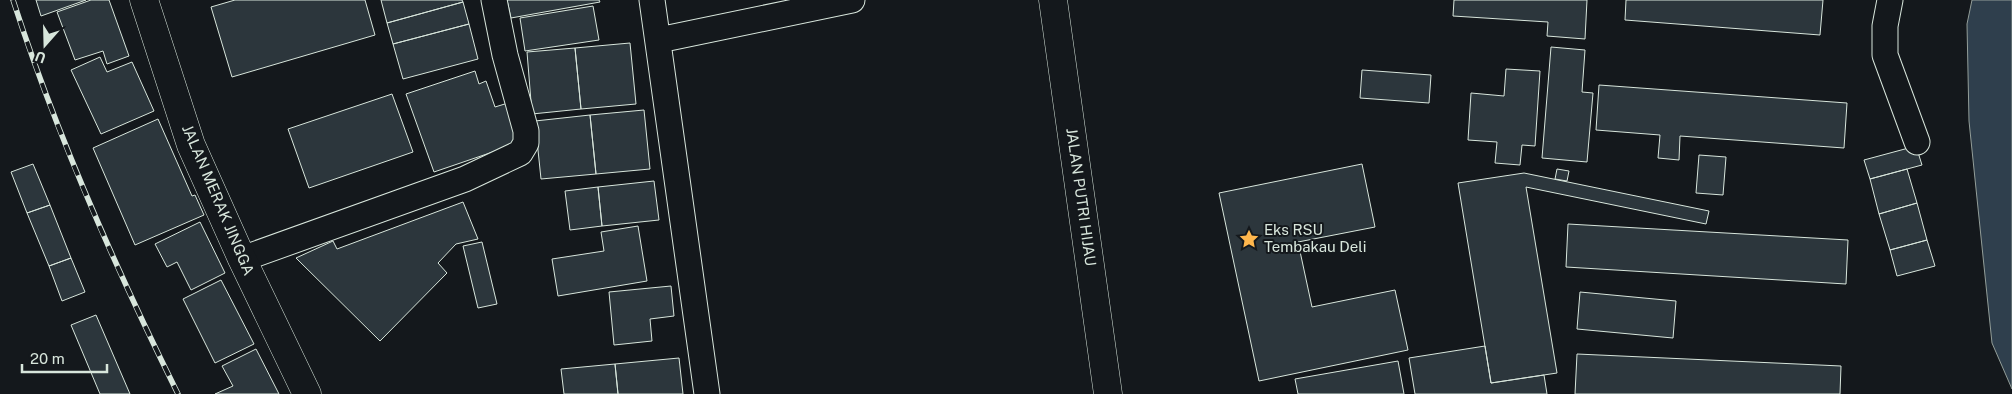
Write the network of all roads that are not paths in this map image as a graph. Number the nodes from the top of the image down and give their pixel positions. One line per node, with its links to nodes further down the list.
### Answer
1 (144, 0): 9 (main road, JALAN MERAK JINGGA)
2 (494, 0): 9 (street)
3 (652, 0): 7 (street)
4 (852, 0): 7 (street)
5 (1053, 0): 12 (main road, JALAN PUTRI HIJAU)
6 (1890, 0): 8 (street)
7 (659, 40): 11 (street)
8 (1917, 142)
9 (242, 259): 10 (main road, JALAN MERAK JINGGA)
10 (307, 394)
11 (707, 394)
12 (1108, 394)

